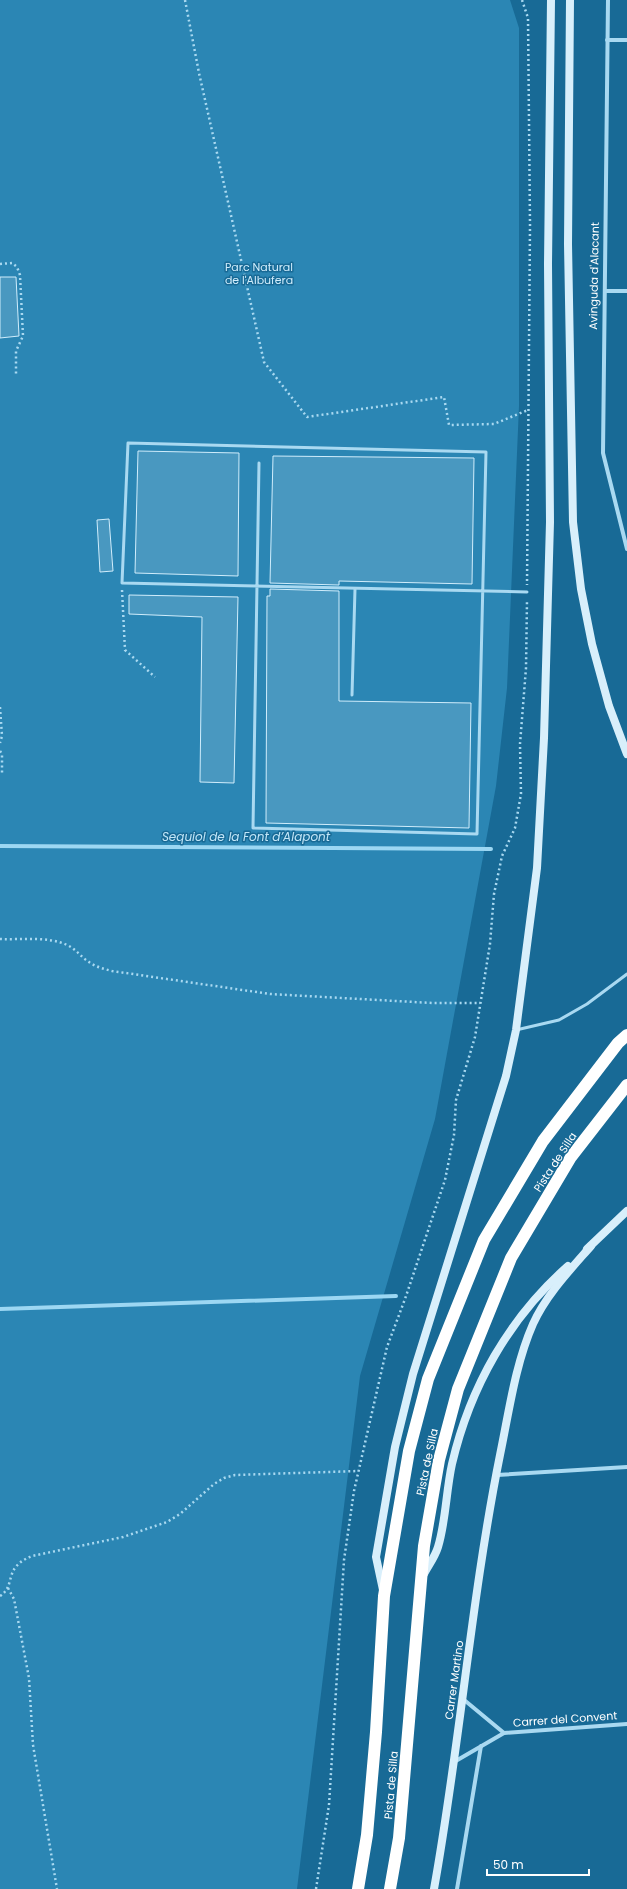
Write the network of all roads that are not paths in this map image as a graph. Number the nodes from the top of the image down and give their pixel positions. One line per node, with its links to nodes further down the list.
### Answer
1 (551, 0): 17 (main road)
2 (570, 0): 15 (main road)
3 (608, 0): 4 (street, Avinguda d'Alacant)
4 (607, 40): 5 (street); 6 (street, Avinguda d'Alacant)
5 (627, 40)
6 (606, 291): 7 (street); 9 (street, Avinguda d'Alacant)
7 (627, 291)
8 (259, 463): 10 (lane)
9 (627, 549)
10 (257, 586): 11 (lane); 12 (lane); 12 (lane)
11 (355, 588): 12 (lane); 14 (lane)
12 (483, 591): 13 (lane)
13 (527, 592)
14 (352, 695)
15 (627, 754)
16 (627, 974): 17 (lane)
17 (516, 1030): 25 (main road)
18 (627, 1034): 25 (highway, Pista de Silla)
19 (627, 1085): 24 (highway, Pista de Silla)
20 (627, 1211): 21 (main road)
21 (591, 1246): 23 (main road, Carrer Martino); 24 (main road)
22 (627, 1467): 23 (street)
23 (496, 1475): 26 (main road, Carrer Martino)
24 (420, 1582): 32 (highway, Pista de Silla)
25 (384, 1596): 31 (highway, Pista de Silla)
26 (462, 1699): 28 (street, Carrer del Convent); 30 (main road, Carrer Martino)
27 (627, 1724): 28 (street, Carrer del Convent)
28 (504, 1733): 29 (street, Carrer del Convent)
29 (481, 1746): 30 (street, Carrer del Convent); 34 (street)
30 (454, 1762): 33 (main road, Carrer Martino)
31 (358, 1889)
32 (390, 1889)
33 (434, 1889)
34 (457, 1889)

